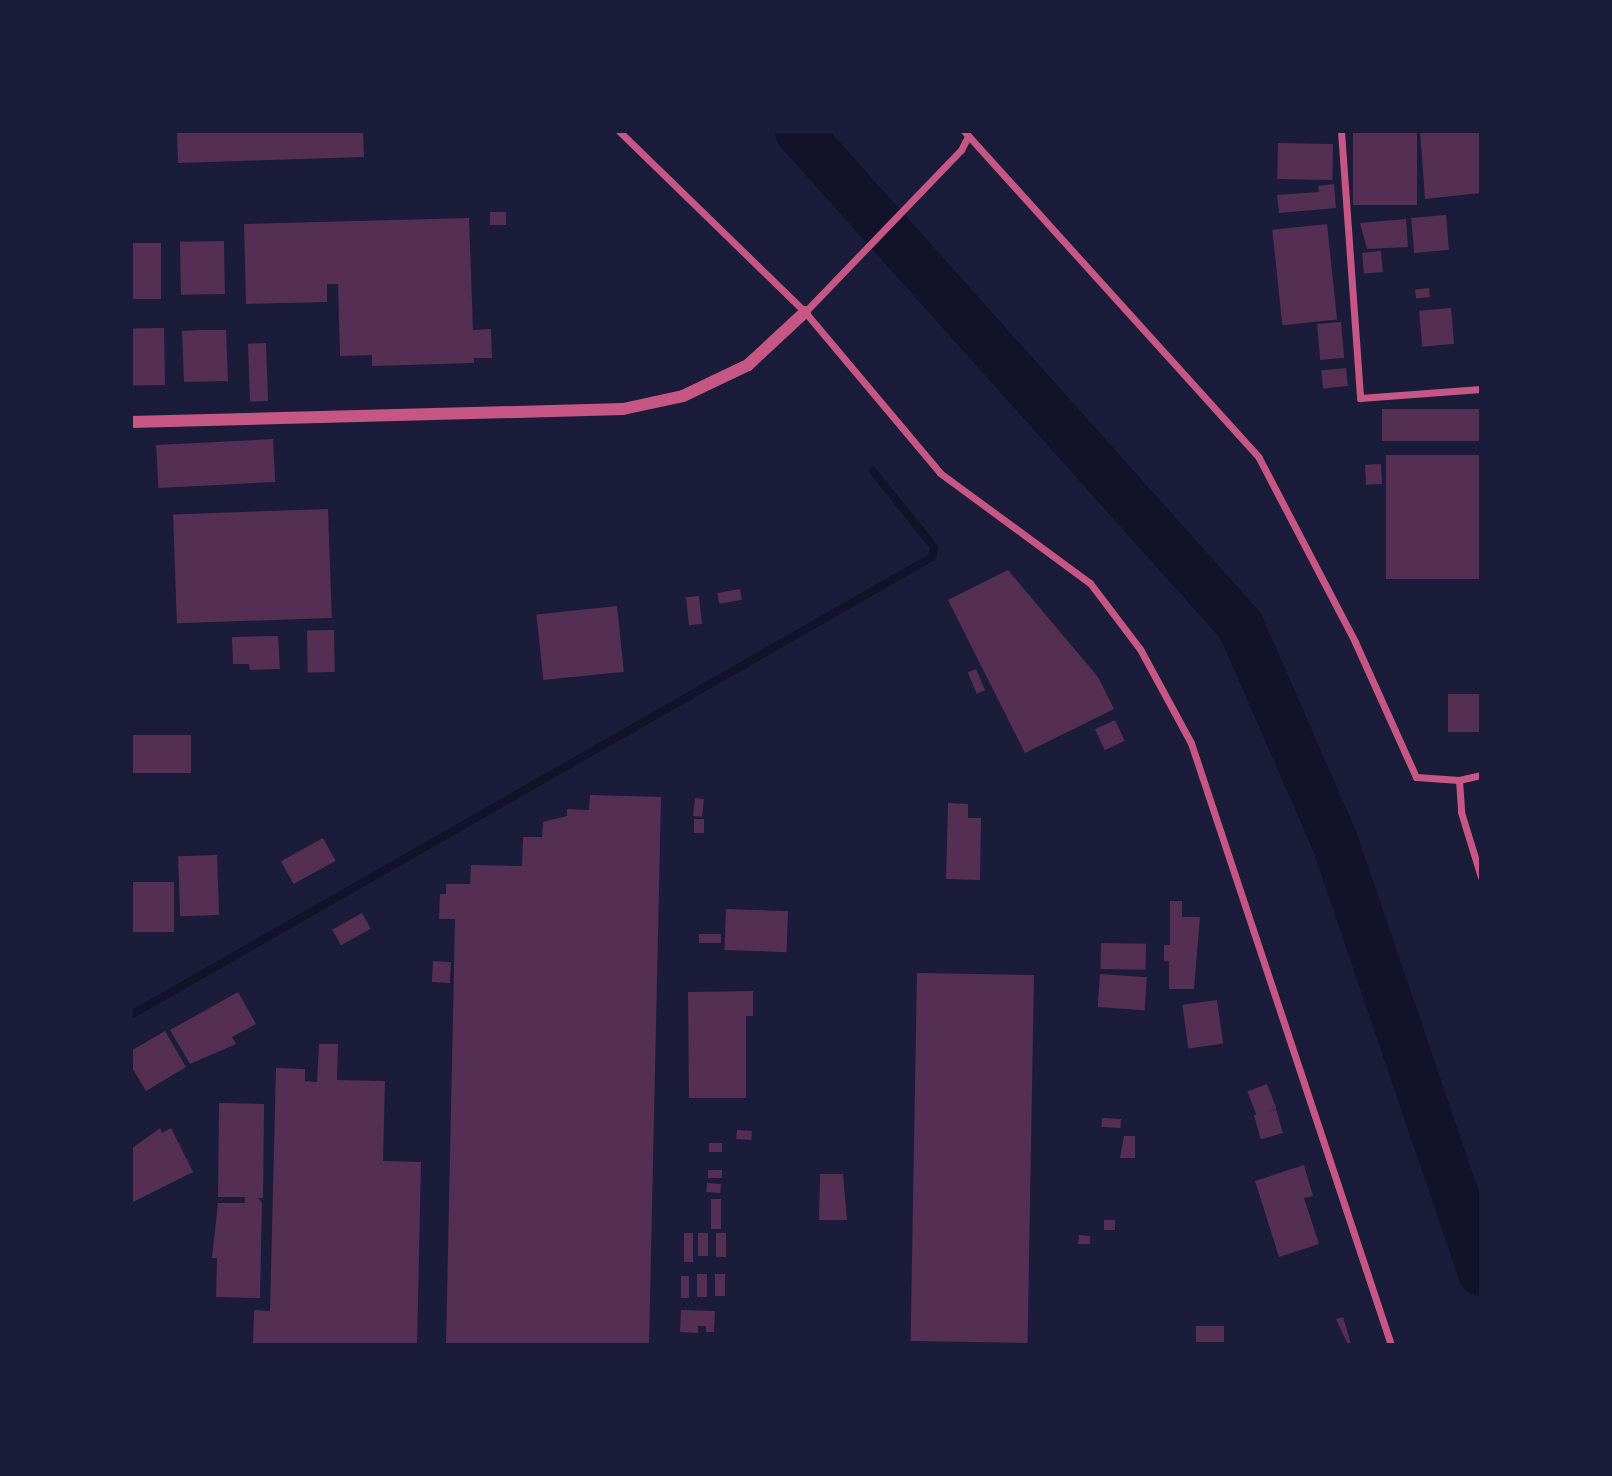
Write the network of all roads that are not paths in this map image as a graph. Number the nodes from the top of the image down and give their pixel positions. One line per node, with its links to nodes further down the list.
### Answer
1 (619, 131): 4 (street)
2 (1341, 131): 5 (street)
3 (966, 134): 4 (street); 8 (street)
4 (805, 312): 6 (street); 10 (street)
5 (1481, 389)
6 (131, 422)
7 (1481, 775): 8 (street)
8 (1459, 780): 9 (street)
9 (1481, 877)
10 (1391, 1345)

